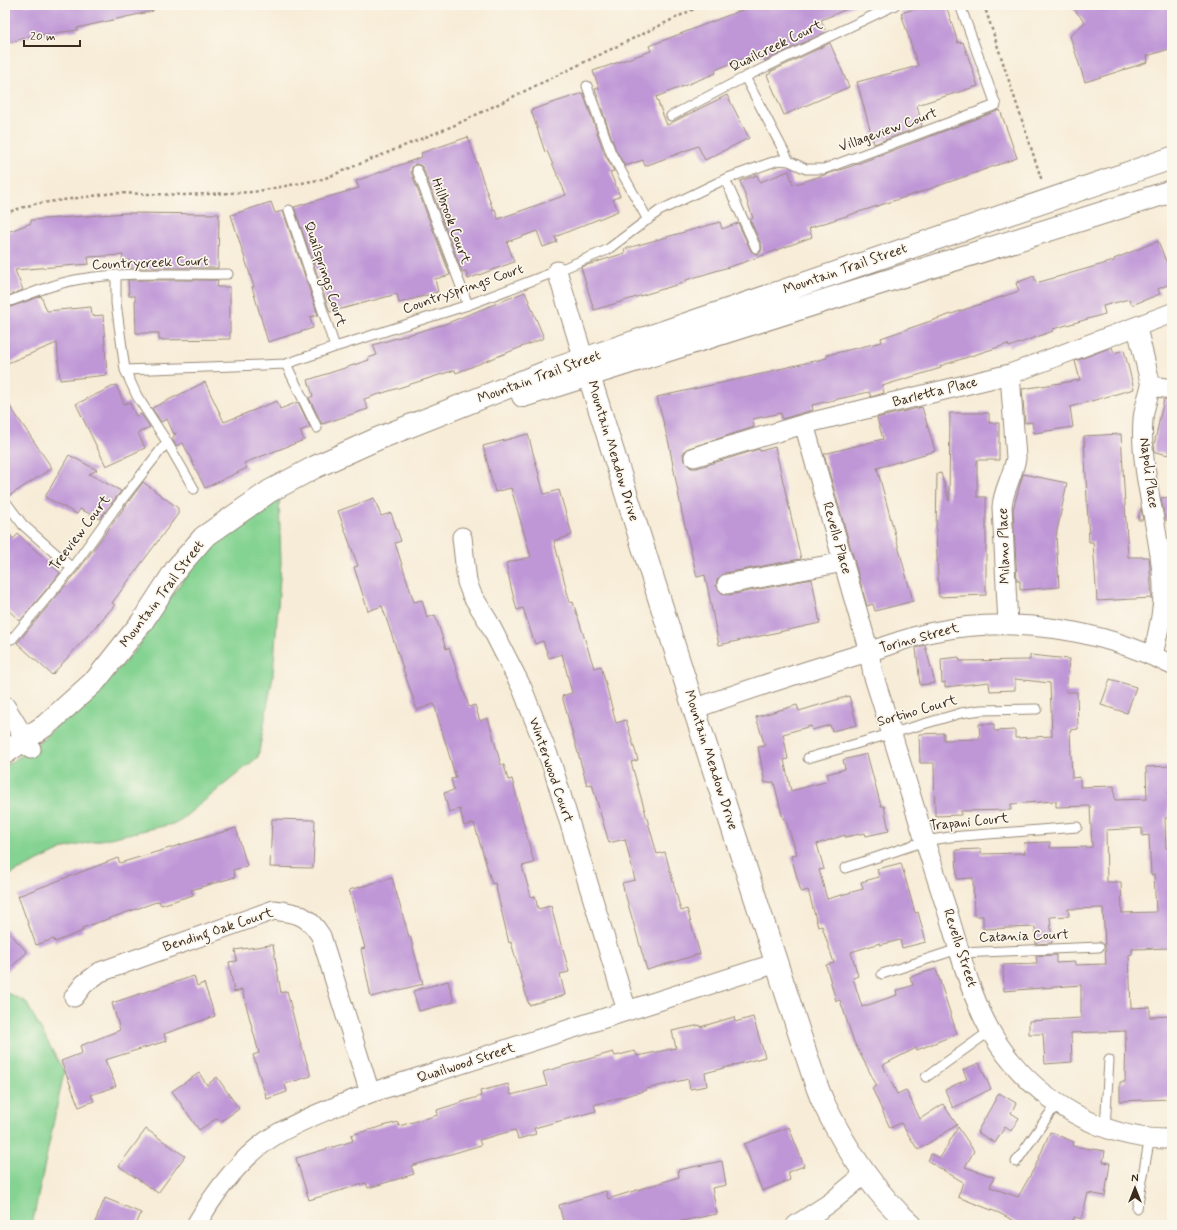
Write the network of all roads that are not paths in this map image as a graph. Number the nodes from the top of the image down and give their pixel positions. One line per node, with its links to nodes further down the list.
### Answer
1 (895, 5): 3 (lane, Quailcreek Court)
2 (960, 5): 7 (lane, Villageview Court)
3 (745, 76): 5 (lane, Quailcreek Court); 7 (lane)
4 (587, 86): 12 (lane)
5 (671, 116)
6 (1172, 158): 23 (street, Mountain Trail Street)
7 (789, 161): 9 (lane, Countrysprings Court)
8 (417, 170): 18 (lane, Hillbrook Court)
9 (725, 179): 12 (lane, Countrysprings Court); 13 (lane)
10 (1172, 191): 23 (street, Mountain Trail Street)
11 (289, 210): 21 (lane, Quailsprings Court)
12 (648, 220): 14 (lane, Countrysprings Court)
13 (756, 248)
14 (557, 271): 18 (lane, Countrysprings Court); 23 (street, Mountain Meadow Drive)
15 (228, 274): 16 (lane, Countrycreek Court)
16 (116, 275): 17 (lane, Countrycreek Court); 24 (lane)
17 (5, 303)
18 (468, 305): 21 (lane, Countrysprings Court)
19 (1172, 313): 20 (street, Barletta Place)
20 (1137, 328): 25 (street, Barletta Place); 26 (street)
21 (335, 347): 22 (lane, Countrysprings Court)
22 (286, 364): 24 (lane, Countrysprings Court); 29 (lane)
23 (587, 368): 45 (street, Mountain Meadow Drive); 47 (street, Mountain Trail Street)
24 (125, 370): 30 (lane)
25 (1010, 374): 28 (street, Barletta Place); 38 (street, Milano Place)
26 (1151, 386): 27 (street); 41 (street, Napoli Place)
27 (1172, 389)
28 (804, 424): 31 (street, Barletta Place); 35 (street, Revello Place)
29 (317, 428)
30 (167, 442): 32 (lane); 36 (lane, Treeview Court)
31 (694, 457)
32 (194, 489)
33 (5, 501): 36 (lane)
34 (462, 537): 59 (street, Winterwood Court)
35 (844, 562): 37 (street); 40 (street, Revello Place)
36 (72, 568): 39 (lane, Treeview Court)
37 (728, 584)
38 (1008, 624): 40 (street, Torino Street); 41 (street, Torino Street)
39 (12, 639)
40 (870, 652): 45 (street, Torino Street); 46 (street, Revello Street)
41 (1153, 655): 42 (street, Torino Street)
42 (1172, 665)
43 (5, 706): 47 (street)
44 (1037, 709): 46 (lane, Sortino Court)
45 (694, 710): 56 (street, Mountain Meadow Drive)
46 (892, 733): 49 (lane, Sortino Court); 52 (street, Revello Street)
47 (28, 744): 48 (street, Mountain Trail Street); 50 (street, Mountain Trail Street)
48 (5, 753)
49 (808, 758)
50 (5, 766)
51 (1077, 827): 52 (lane, Trapani Court)
52 (925, 841): 53 (lane, Trapani Court); 55 (street, Revello Street)
53 (845, 868)
54 (1100, 947): 55 (lane, Catania Court)
55 (960, 953): 57 (lane, Catania Court); 60 (street, Revello Street)
56 (777, 963): 59 (street, Quailwood Street); 69 (street, Mountain Meadow Drive)
57 (882, 974)
58 (74, 997): 63 (street, Bending Oak Court)
59 (627, 1011): 63 (street, Quailwood Street)
60 (990, 1031): 62 (lane); 64 (street, Revello Street)
61 (1110, 1060): 65 (lane)
62 (926, 1077)
63 (370, 1094): 71 (street, Quailwood Street)
64 (1057, 1103): 65 (street, Revello Street); 68 (lane)
65 (1105, 1129): 66 (street, Revello Street)
66 (1150, 1137): 67 (street, Revello Street); 70 (lane)
67 (1172, 1139)
68 (1016, 1162)
69 (866, 1173): 72 (street); 73 (street, Mountain Meadow Drive)
70 (1137, 1208)
71 (196, 1225)
72 (796, 1225)
73 (911, 1225)

